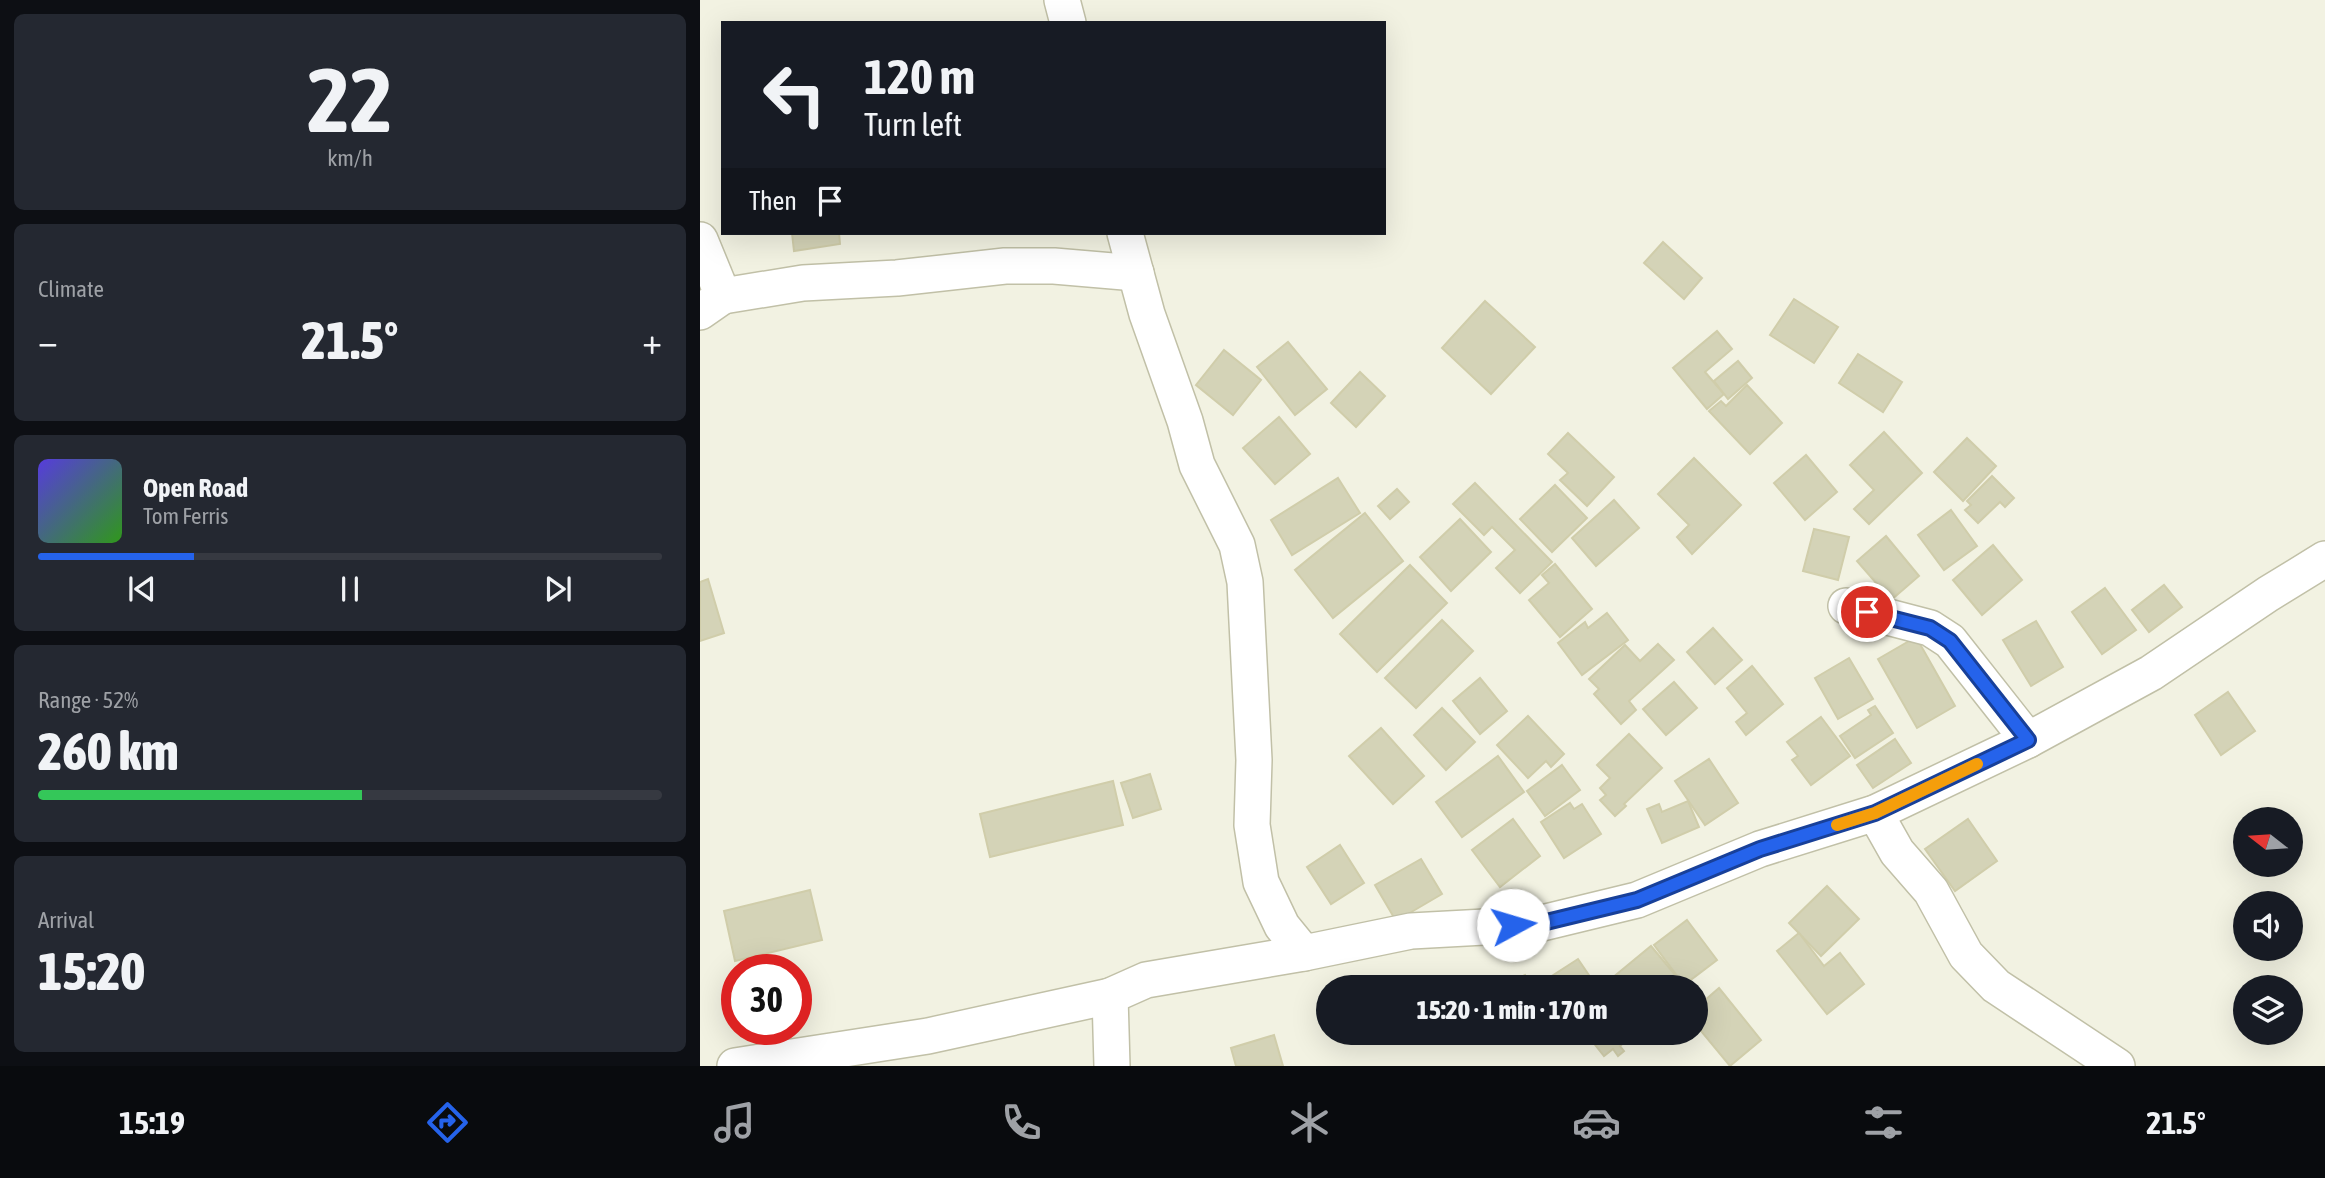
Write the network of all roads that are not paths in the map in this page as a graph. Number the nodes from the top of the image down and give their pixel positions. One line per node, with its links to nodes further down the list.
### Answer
1 (1062, 0): 2 (street)
2 (1067, 21)
3 (1126, 235): 5 (street)
4 (700, 240): 6 (street)
5 (1136, 273): 6 (street); 11 (street)
6 (712, 304)
7 (2325, 559): 9 (street)
8 (1846, 607): 9 (street)
9 (2028, 740): 10 (street)
10 (1875, 813): 11 (street); 15 (street)
11 (1304, 953): 12 (street)
12 (1110, 996): 13 (street); 14 (street)
13 (735, 1066)
14 (1112, 1066)
15 (2117, 1066)

